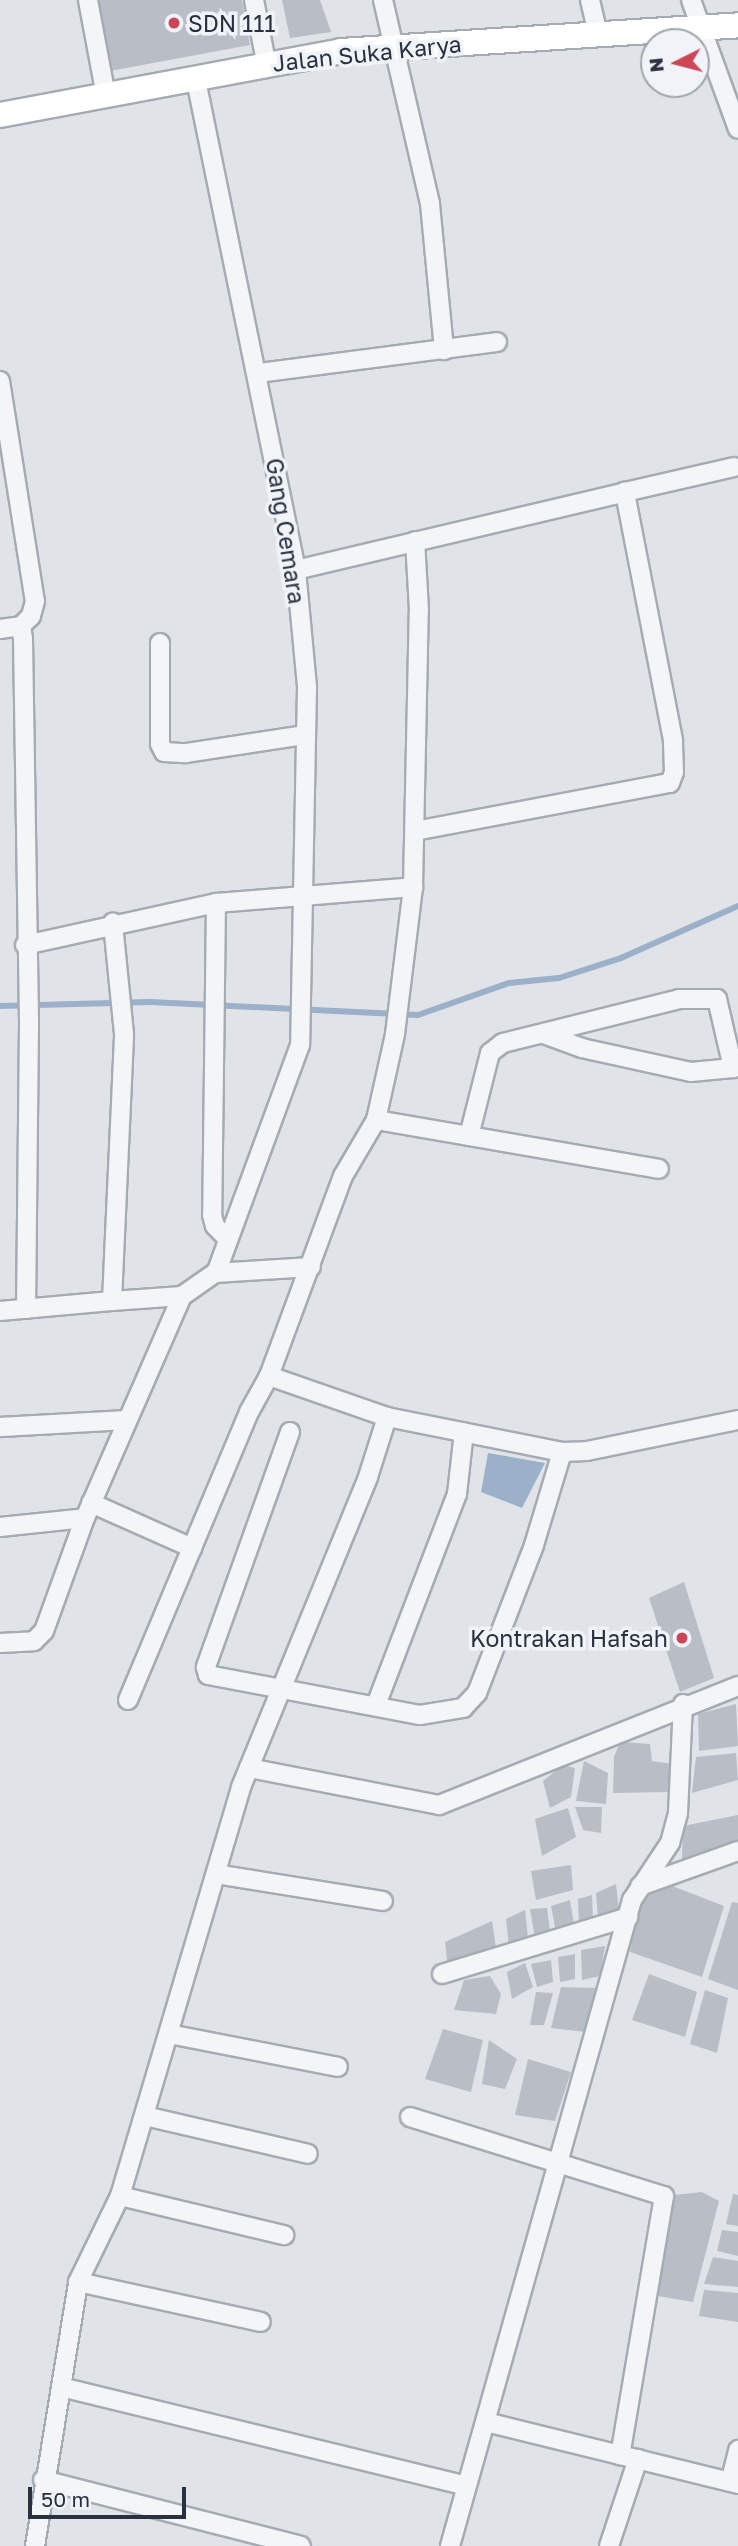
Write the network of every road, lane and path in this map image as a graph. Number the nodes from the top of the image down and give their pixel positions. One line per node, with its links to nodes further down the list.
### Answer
1 (88, 0): 12 (street)
2 (254, 0): 10 (street)
3 (383, 0): 9 (street)
4 (590, 0): 8 (street)
5 (691, 0): 7 (street)
6 (738, 25): 7 (main road, Jalan Suka Karya)
7 (698, 27): 8 (main road, Jalan Suka Karya); 14 (street)
8 (598, 36): 9 (main road, Jalan Suka Karya)
9 (392, 46): 10 (main road, Jalan Suka Karya); 16 (street)
10 (266, 62): 11 (main road, Jalan Suka Karya)
11 (197, 80): 12 (main road, Jalan Suka Karya); 17 (street, Gang Cemara)
12 (106, 96): 13 (main road, Jalan Suka Karya)
13 (0, 115)
14 (738, 129)
15 (497, 342): 16 (street)
16 (444, 350): 17 (street)
17 (259, 373): 22 (street, Gang Cemara)
18 (0, 381): 23 (street)
19 (737, 469): 20 (street)
20 (625, 492): 21 (street); 27 (street)
21 (415, 541): 22 (street); 27 (street)
22 (296, 570): 26 (street, Gang Cemara)
23 (22, 626): 24 (street); 32 (street)
24 (0, 629)
25 (160, 643): 26 (street)
26 (305, 735): 29 (street, Gang Cemara)
27 (415, 831): 28 (street)
28 (414, 887): 29 (street); 34 (street)
29 (300, 899): 30 (street); 37 (street, Gang Cemara)
30 (216, 902): 31 (street); 37 (street)
31 (113, 923): 32 (street); 41 (street)
32 (25, 945): 42 (street)
33 (544, 1034): 33 (street); 35 (street)
34 (376, 1120): 35 (street); 38 (street)
35 (469, 1136): 36 (street)
36 (659, 1169)
37 (227, 1238): 39 (street, Gang Cemara)
38 (311, 1267): 39 (street); 44 (street)
39 (216, 1273): 40 (street)
40 (182, 1296): 41 (street); 46 (street)
41 (112, 1301): 42 (street)
42 (26, 1309): 43 (street)
43 (0, 1311)
44 (269, 1376): 45 (street); 54 (street)
45 (387, 1417): 50 (street); 57 (street)
46 (127, 1420): 48 (street); 52 (street)
47 (738, 1420): 51 (street)
48 (0, 1427)
49 (290, 1432): 57 (street)
50 (464, 1433): 51 (street); 60 (street)
51 (562, 1452): 60 (street)
52 (88, 1511): 53 (street); 54 (street); 55 (street)
53 (0, 1527)
54 (192, 1548): 58 (street)
55 (0, 1643)
56 (738, 1686): 59 (street)
57 (280, 1692): 60 (street); 61 (street)
58 (128, 1700)
59 (683, 1704): 61 (street); 64 (street)
60 (376, 1705)
61 (249, 1768): 63 (street)
62 (738, 1851): 64 (street)
63 (216, 1874): 65 (street); 68 (street)
64 (637, 1888): 66 (street)
65 (383, 1901)
66 (628, 1917): 67 (street); 73 (street)
67 (442, 1974)
68 (169, 2034): 69 (street); 70 (street)
69 (338, 2067)
70 (145, 2116): 72 (street); 74 (street)
71 (410, 2117): 73 (street)
72 (308, 2154)
73 (558, 2166): 79 (street); 81 (street)
74 (120, 2196): 75 (street); 76 (street)
75 (284, 2235)
76 (78, 2282): 77 (street); 78 (street)
77 (261, 2322)
78 (61, 2387): 82 (street); 84 (street)
79 (486, 2422): 81 (street); 84 (street)
80 (738, 2450): 83 (street)
81 (629, 2457): 83 (street); 88 (street)
82 (43, 2480): 85 (street); 86 (street)
83 (734, 2482)
84 (466, 2486): 87 (street)
85 (35, 2546)
86 (302, 2546)
87 (450, 2546)
88 (608, 2546)

